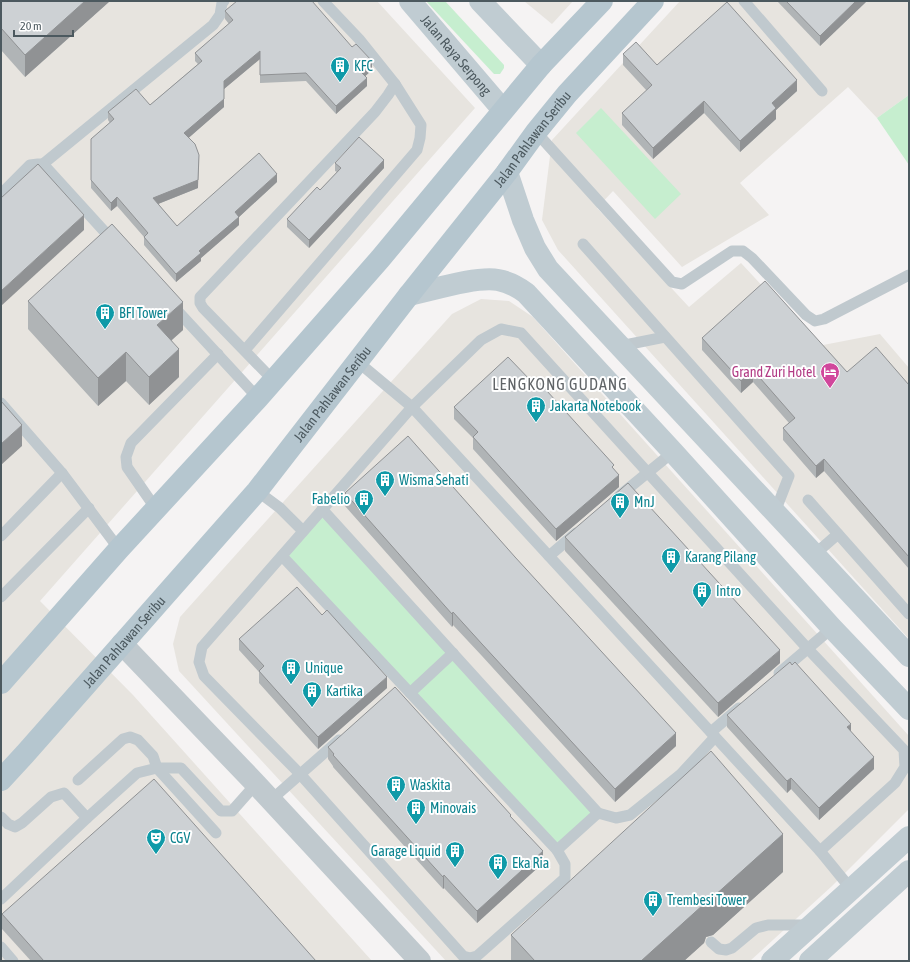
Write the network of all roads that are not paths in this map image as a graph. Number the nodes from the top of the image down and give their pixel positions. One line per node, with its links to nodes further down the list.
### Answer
1 (224, 1): 13 (lane)
2 (322, 1): 9 (lane)
3 (410, 1): 11 (street, Jalan Raya Serpong)
4 (480, 1): 8 (street)
5 (602, 1): 8 (main road)
6 (653, 1): 12 (main road, Jalan Pahlawan Seribu)
7 (744, 1): 10 (lane)
8 (541, 65): 11 (main road)
9 (394, 84): 25 (lane); 25 (lane)
10 (822, 91)
11 (503, 110): 28 (main road)
12 (536, 132): 14 (main road, Jalan Pahlawan Seribu); 19 (lane)
13 (43, 164): 15 (lane); 17 (lane)
14 (507, 172): 18 (street); 21 (main road, Jalan Pahlawan Seribu)
15 (1, 194)
16 (583, 244): 23 (lane)
17 (122, 251)
18 (548, 269): 20 (street); 24 (street)
19 (909, 275)
20 (526, 293): 21 (street); 32 (street)
21 (409, 295): 27 (main road, Jalan Pahlawan Seribu)
22 (165, 297): 26 (lane)
23 (665, 337): 24 (lane); 41 (lane)
24 (620, 346): 41 (street)
25 (245, 350): 28 (lane)
26 (218, 354): 29 (lane); 39 (lane)
27 (358, 362): 31 (lane); 35 (main road, Jalan Pahlawan Seribu)
28 (273, 380): 29 (main road)
29 (258, 398): 39 (main road)
30 (1, 403): 34 (lane)
31 (412, 407): 33 (lane); 40 (lane); 49 (lane)
32 (673, 452): 33 (lane); 52 (street)
33 (648, 471): 37 (lane); 54 (lane)
34 (62, 473): 38 (lane); 45 (lane)
35 (258, 491): 43 (lane); 53 (main road, Jalan Pahlawan Seribu)
36 (808, 500): 44 (lane)
37 (613, 501)
38 (89, 508): 46 (lane); 50 (lane)
39 (156, 509): 46 (main road)
40 (322, 509): 43 (lane); 55 (lane)
41 (775, 512): 47 (street)
42 (584, 526): 49 (lane)
43 (303, 531): 48 (lane)
44 (838, 534): 47 (lane); 51 (lane)
45 (1, 536)
46 (119, 549): 58 (main road)
47 (815, 554): 56 (street)
48 (282, 556): 59 (lane); 65 (lane)
49 (549, 556): 63 (lane)
50 (1, 597)
51 (909, 614)
52 (832, 628): 54 (lane); 61 (street)
53 (122, 644): 66 (main road, Jalan Pahlawan Seribu); 68 (street)
54 (808, 648): 57 (lane); 76 (lane)
55 (453, 653): 59 (lane); 70 (lane)
56 (909, 656)
57 (773, 678)
58 (1, 683)
59 (410, 693): 75 (lane)
60 (745, 703): 63 (lane)
61 (909, 709)
62 (345, 734): 65 (lane)
63 (713, 735): 70 (lane); 76 (lane)
64 (157, 768): 67 (lane); 68 (lane); 72 (lane); 73 (lane)
65 (300, 774): 69 (lane); 75 (lane)
66 (1, 780)
67 (78, 780)
68 (256, 784): 69 (street)
69 (271, 800): 84 (street)
70 (598, 813): 75 (lane)
71 (1, 817): 72 (lane)
72 (87, 818): 79 (lane)
73 (216, 833)
74 (909, 837): 78 (street)
75 (557, 850)
76 (820, 851): 78 (lane)
77 (909, 871): 86 (street)
78 (851, 889): 80 (street)
79 (1, 899)
80 (811, 925): 81 (lane); 85 (street)
81 (711, 942)
82 (1, 948): 83 (lane)
83 (13, 961)
84 (420, 961)
85 (772, 961)
86 (810, 961)

